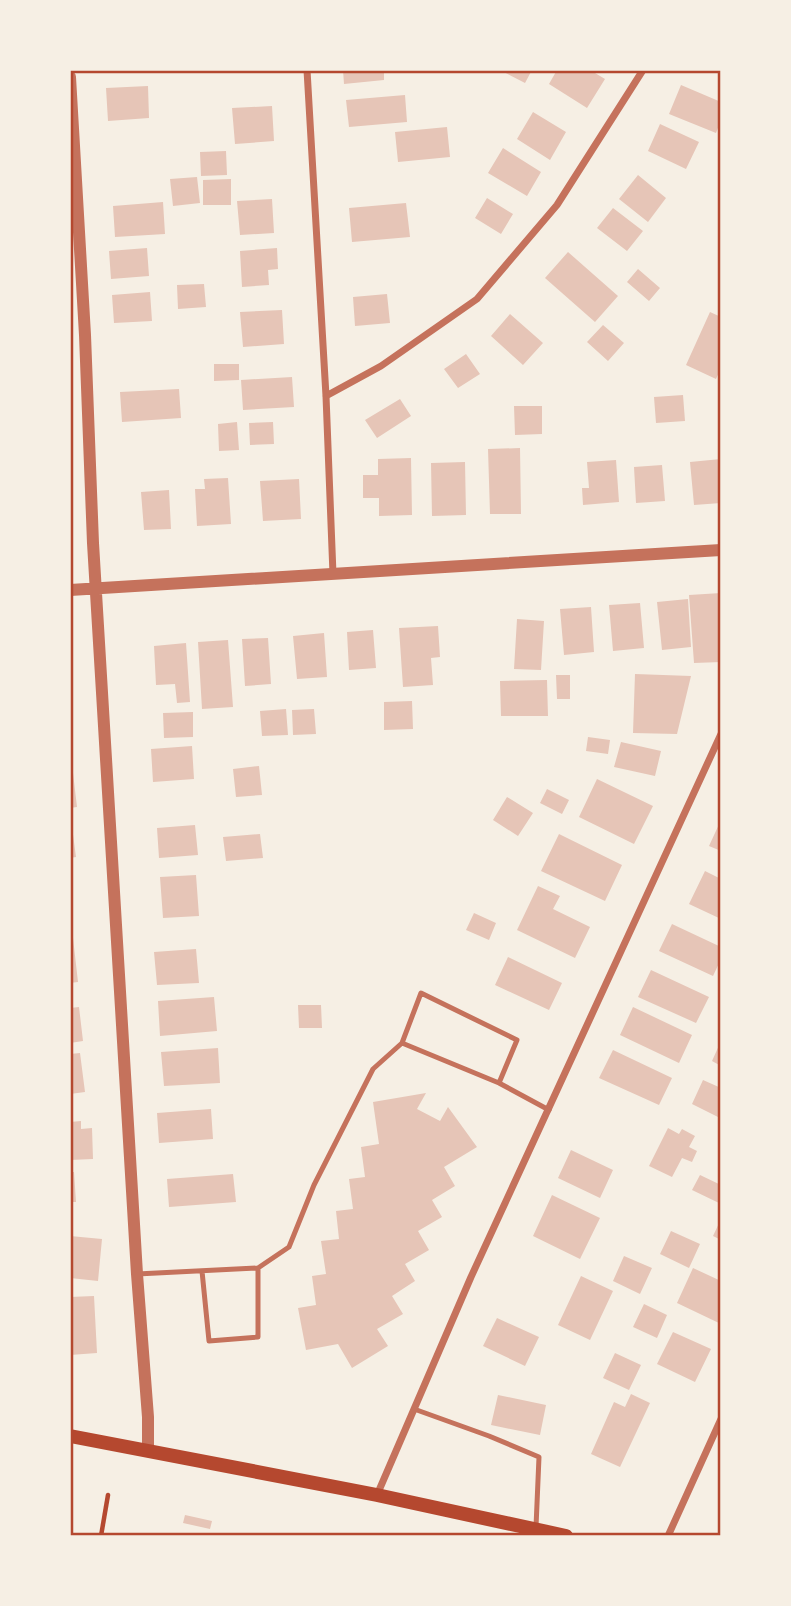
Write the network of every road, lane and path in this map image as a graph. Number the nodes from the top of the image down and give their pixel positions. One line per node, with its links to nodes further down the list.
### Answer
1 (307, 70): 4 (street)
2 (643, 70): 4 (street)
3 (70, 77): 8 (street)
4 (326, 396): 6 (street)
5 (721, 550): 6 (street)
6 (333, 574): 8 (street)
7 (70, 590): 8 (street)
8 (96, 590): 15 (street)
9 (721, 734): 12 (street)
10 (402, 1043): 11 (lane); 11 (lane); 13 (lane)
11 (499, 1083): 12 (lane)
12 (549, 1110): 16 (street)
13 (258, 1268): 14 (lane); 14 (lane)
14 (202, 1271): 15 (lane)
15 (137, 1275): 19 (street)
16 (414, 1409): 21 (street); 22 (lane)
17 (721, 1419): 25 (street)
18 (70, 1436): 19 (main road)
19 (148, 1450): 21 (main road)
20 (108, 1495): 23 (path)
21 (377, 1495): 22 (main road)
22 (536, 1530): 24 (main road)
23 (101, 1536)
24 (566, 1536)
25 (668, 1536)

